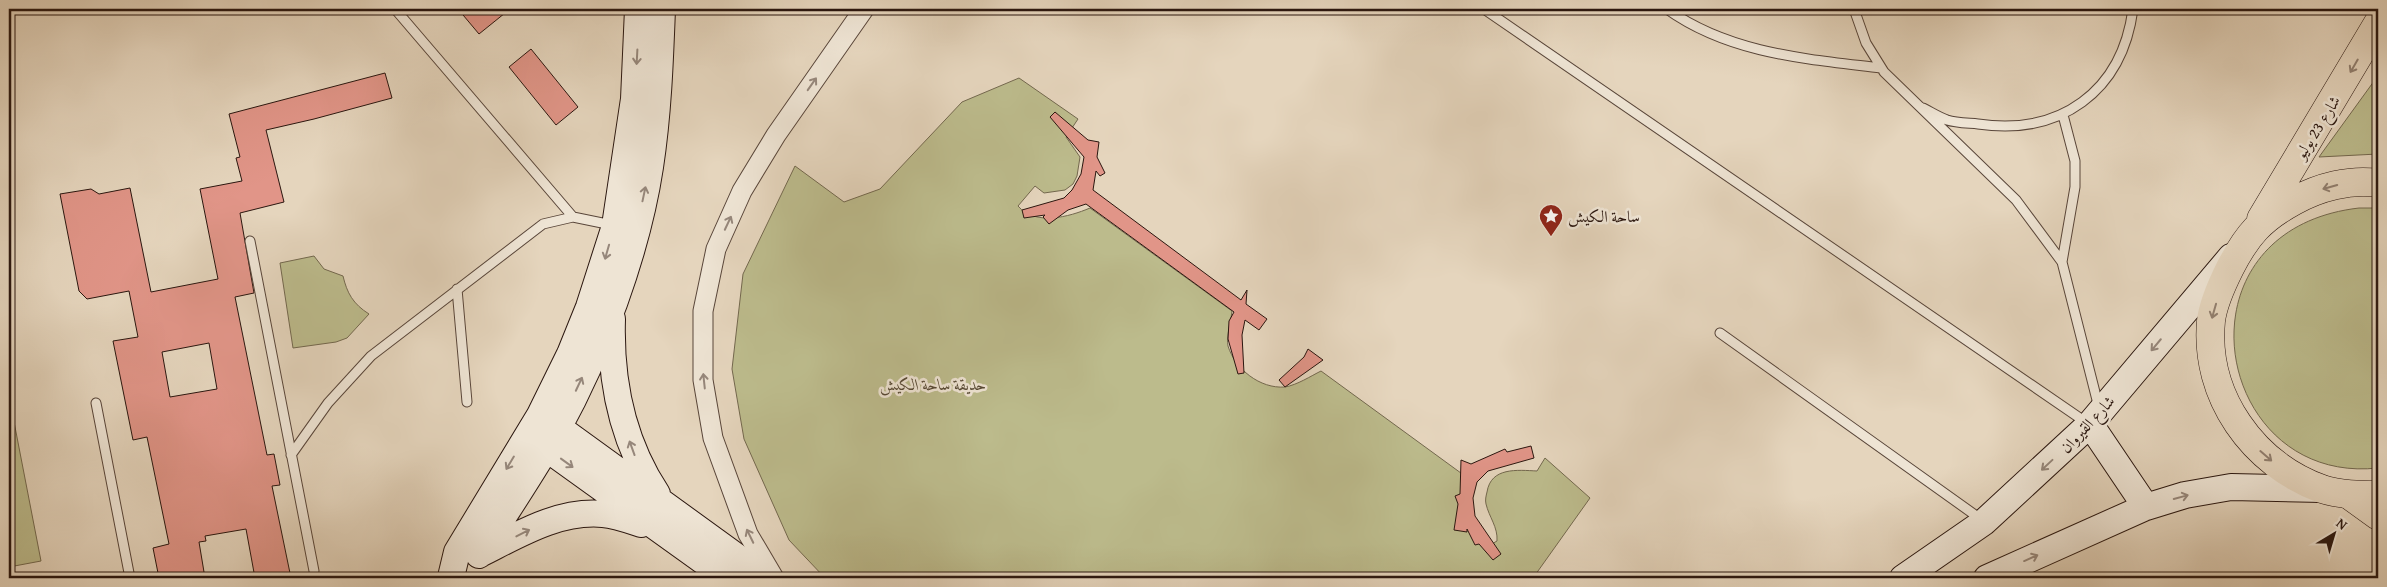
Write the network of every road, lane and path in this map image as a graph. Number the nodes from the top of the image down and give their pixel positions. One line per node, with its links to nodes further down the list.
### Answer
1 (395, 9): 14 (lane)
2 (638, 9): 15 (main road, one-way to 15)
3 (662, 9): 20 (main road, one-way to 3)
4 (864, 9): 40 (street, one-way to 4)
5 (1484, 9): 24 (lane)
6 (1667, 9): 10 (lane)
7 (1854, 9): 10 (lane)
8 (2133, 9): 12 (lane)
9 (2378, 24): 16 (main road, شارع 23 يوليو, one-way to 16)
10 (1881, 68): 11 (lane)
11 (1916, 104): 12 (lane); 18 (lane)
12 (2063, 115): 18 (lane)
13 (2378, 183): 16 (main road, one-way to 16)
14 (573, 217): 15 (lane); 19 (lane)
15 (615, 226): 25 (main road, one-way to 25)
16 (2249, 235): 24 (main road, شارع القيروان, one-way to 24); 27 (main road, شارع 23 يوليو, one-way to 27)
17 (250, 241): 26 (lane)
18 (2062, 262): 24 (lane)
19 (456, 289): 22 (lane); 26 (lane)
20 (612, 309): 25 (main road, one-way to 20); 32 (main road, one-way to 20)
21 (1720, 333): 33 (lane)
22 (467, 402)
23 (96, 403): 36 (lane)
24 (2095, 418): 30 (main road); 33 (main road, شارع القيروان, one-way to 33)
25 (543, 431): 32 (main road); 34 (main road); 37 (main road, one-way to 37)
26 (291, 455): 35 (lane)
27 (2323, 489): 28 (main road, شارع 23 يوليو); 30 (main road, one-way to 27)
28 (2350, 494): 29 (main road, شارع 23 يوليو); 31 (main road)
29 (2378, 495)
30 (2146, 507): 42 (main road, one-way to 30)
31 (2378, 516)
32 (660, 517): 34 (main road, one-way to 32); 38 (main road); 39 (main road)
33 (1984, 522): 41 (main road, شارع القيروان)
34 (479, 555): 37 (main road)
35 (314, 571)
36 (130, 578)
37 (451, 578)
38 (727, 578)
39 (766, 578)
40 (774, 578)
41 (1903, 578)
42 (1987, 578)

